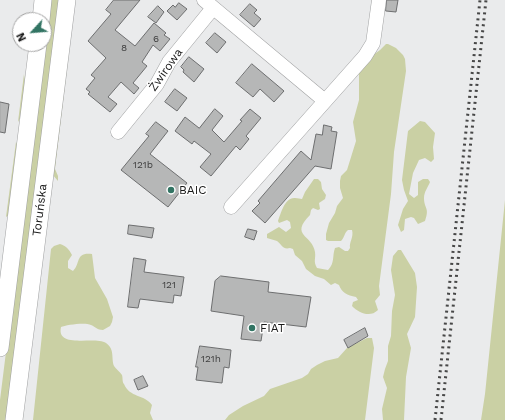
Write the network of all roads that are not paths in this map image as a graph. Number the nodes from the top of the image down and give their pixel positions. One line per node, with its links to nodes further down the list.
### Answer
1 (43, 0): 5 (main road)
2 (67, 0): 11 (main road, Toruńska)
3 (379, 0): 7 (street)
4 (209, 4): 7 (street, Żwirowa); 8 (street, Żwirowa)
5 (42, 12)
6 (37, 52): 10 (main road, Toruńska)
7 (325, 101): 9 (street)
8 (118, 132)
9 (231, 207)
10 (0, 348)
11 (14, 420)

